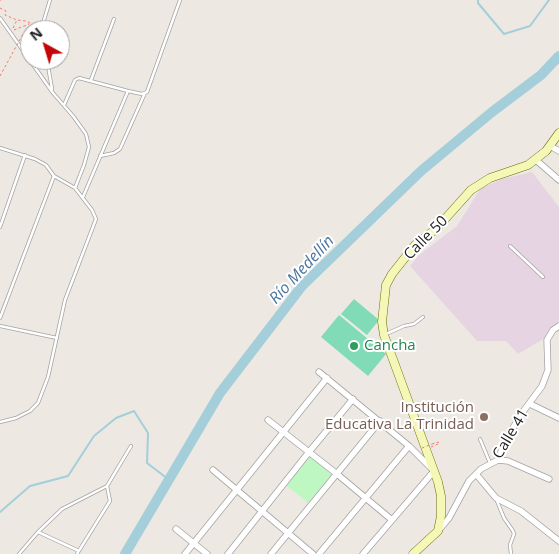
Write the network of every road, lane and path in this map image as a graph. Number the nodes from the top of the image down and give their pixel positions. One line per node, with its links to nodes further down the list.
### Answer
1 (50, 0): 7 (lane)
2 (180, 0): 19 (lane)
3 (0, 8): 6 (path)
4 (0, 18): 10 (lane)
5 (114, 19): 16 (lane)
6 (17, 20): 8 (path); 10 (path)
7 (44, 20)
8 (20, 21)
9 (20, 28): 10 (path)
10 (12, 32): 12 (lane)
11 (20, 41): 15 (path, bridge)
12 (20, 45)
13 (37, 70): 18 (lane)
14 (49, 70): 18 (lane)
15 (0, 76)
16 (90, 80): 17 (lane); 20 (lane)
17 (128, 91): 19 (lane); 26 (lane)
18 (53, 93): 20 (lane)
19 (145, 93): 26 (lane)
20 (64, 106): 30 (lane)
21 (559, 133): 22 (main road, Calle 50)
22 (550, 146): 24 (street); 27 (main road, Calle 50)
23 (0, 148): 25 (lane)
24 (559, 151)
25 (25, 155): 28 (lane); 32 (lane)
26 (100, 156): 31 (lane)
27 (536, 160): 29 (street); 39 (main road, Calle 50)
28 (54, 176): 30 (lane); 36 (lane)
29 (559, 180)
30 (75, 188): 31 (lane)
31 (83, 196): 40 (lane)
32 (0, 227)
33 (510, 246): 34 (lane)
34 (543, 277)
35 (423, 317): 39 (lane)
36 (0, 318)
37 (0, 326): 40 (lane)
38 (559, 326): 44 (street, Calle 41)
39 (384, 335): 59 (main road, Calle 50)
40 (57, 338): 48 (lane)
41 (319, 372): 42 (street)
42 (327, 378): 43 (street); 49 (street)
43 (354, 399): 47 (street); 55 (street)
44 (530, 404): 45 (street); 56 (street, Calle 41)
45 (559, 418)
46 (268, 420): 49 (street)
47 (380, 421): 53 (street); 60 (street)
48 (0, 422)
49 (284, 431): 55 (street); 64 (street)
50 (480, 439): 57 (lane)
51 (438, 444): 54 (path, bridge)
52 (131, 446): 63 (lane)
53 (409, 446): 59 (street); 65 (street)
54 (422, 448)
55 (309, 452): 60 (street); 67 (street)
56 (498, 460): 57 (street, Calle 41); 62 (street)
57 (491, 465): 61 (street, Calle 41)
58 (213, 470): 64 (street)
59 (434, 471): 68 (street); 72 (main road, Calle 50)
60 (337, 474): 65 (street); 71 (street)
61 (476, 474): 66 (street); 72 (street, Calle 41)
62 (549, 479)
63 (107, 486): 70 (lane); 75 (lane)
64 (236, 490): 67 (street); 74 (street)
65 (364, 498): 68 (street); 82 (street)
66 (496, 498): 73 (street); 85 (lane)
67 (262, 511): 71 (street); 79 (street)
68 (392, 520): 83 (street)
69 (176, 529): 74 (street)
70 (38, 532): 75 (lane); 76 (lane)
71 (289, 532): 80 (street); 81 (street)
72 (438, 532): 84 (main road)
73 (559, 541)
74 (194, 543): 77 (street); 78 (street)
75 (78, 553)
76 (19, 554)
77 (185, 554)
78 (207, 554)
79 (228, 554)
80 (271, 554)
81 (313, 554)
82 (319, 554)
83 (363, 554)
84 (413, 554)
85 (511, 554)

